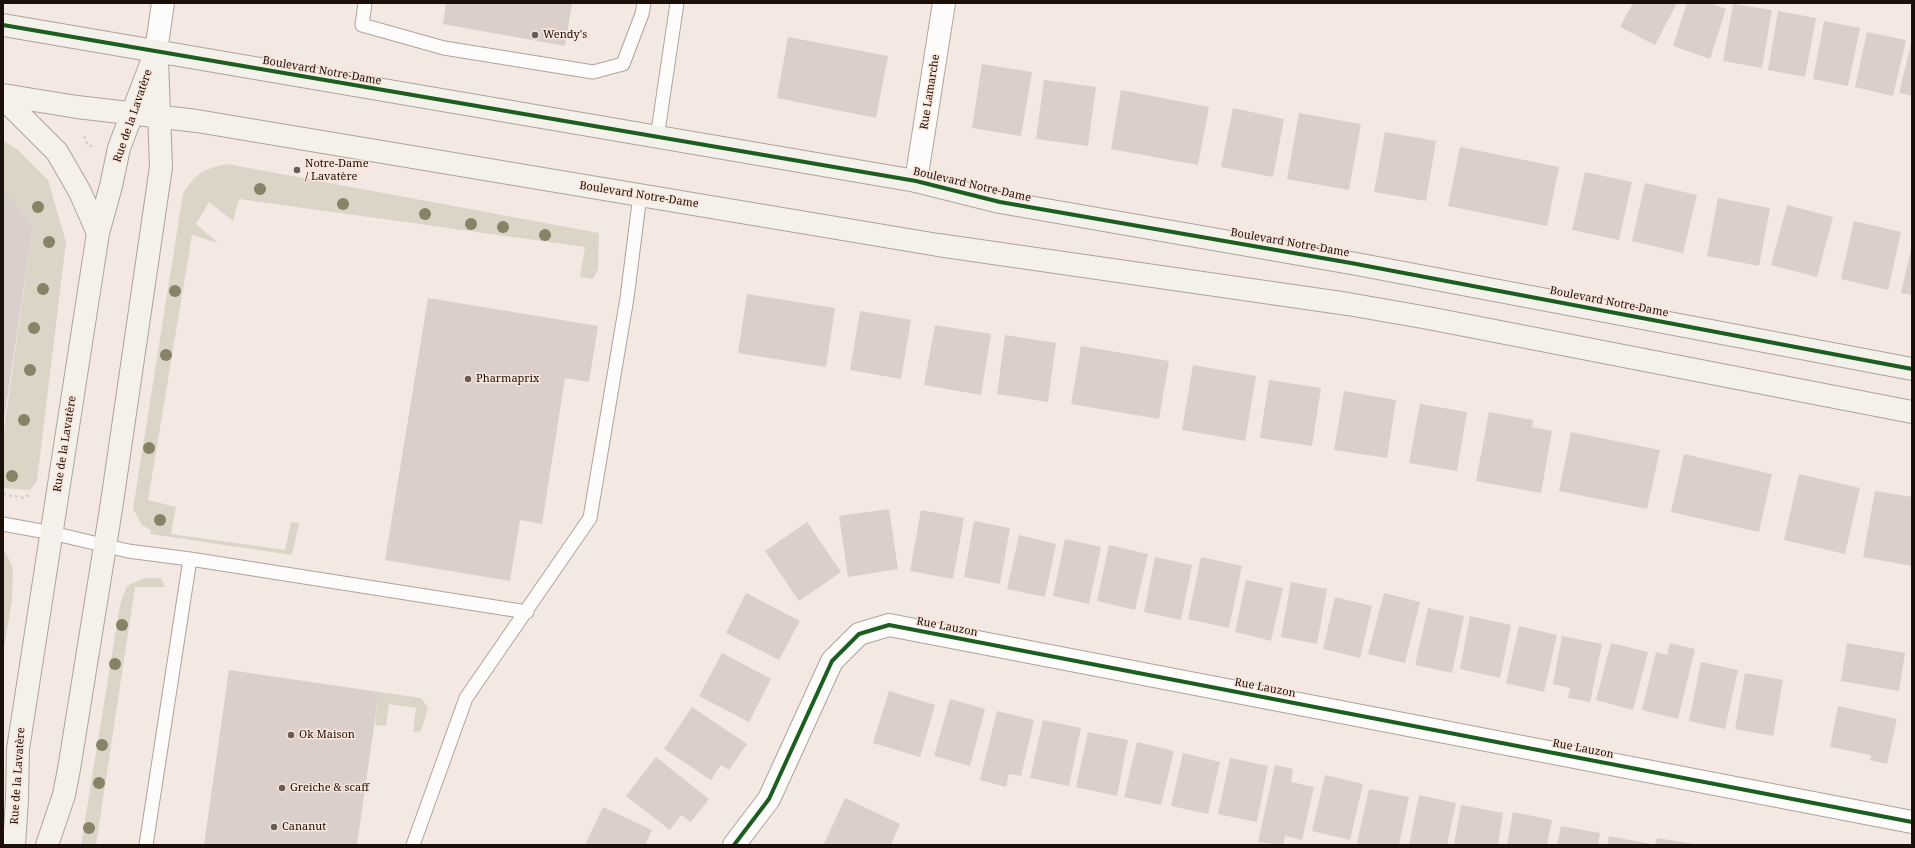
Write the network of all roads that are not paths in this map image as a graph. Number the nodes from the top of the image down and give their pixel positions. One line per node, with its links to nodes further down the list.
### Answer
1 (163, 3): 7 (street, Rue de la Lavatère)
2 (365, 3): 3 (lane)
3 (644, 3)
4 (677, 3): 12 (lane)
5 (944, 3): 13 (street, Rue Lamarche)
6 (3, 25): 7 (street, Boulevard Notre-Dame)
7 (156, 51): 10 (street, Rue de la Lavatère); 11 (street, Rue de la Lavatère); 12 (street, Boulevard Notre-Dame)
8 (3, 95): 10 (street, Boulevard Notre-Dame)
9 (3, 98): 15 (street)
10 (132, 113): 11 (street, Boulevard Notre-Dame); 15 (street, Rue de la Lavatère)
11 (159, 116): 14 (street, Boulevard Notre-Dame); 20 (street, Rue de la Lavatère)
12 (657, 138): 13 (street, Boulevard Notre-Dame)
13 (916, 181): 16 (street, Boulevard Notre-Dame)
14 (640, 196): 17 (street, Boulevard Notre-Dame); 22 (lane)
15 (98, 233): 19 (street, Rue de la Lavatère)
16 (1912, 369)
17 (1912, 412)
18 (3, 524): 19 (lane)
19 (52, 533): 20 (lane); 23 (street, Rue de la Lavatère)
20 (104, 546): 21 (lane); 26 (street, Rue de la Lavatère)
21 (190, 559): 22 (lane); 27 (lane)
22 (527, 612): 28 (lane)
23 (10, 757): 25 (street, Rue de la Lavatère)
24 (1912, 822): 29 (street, Rue Lauzon)
25 (14, 845)
26 (47, 845)
27 (146, 845)
28 (413, 845)
29 (734, 845)

